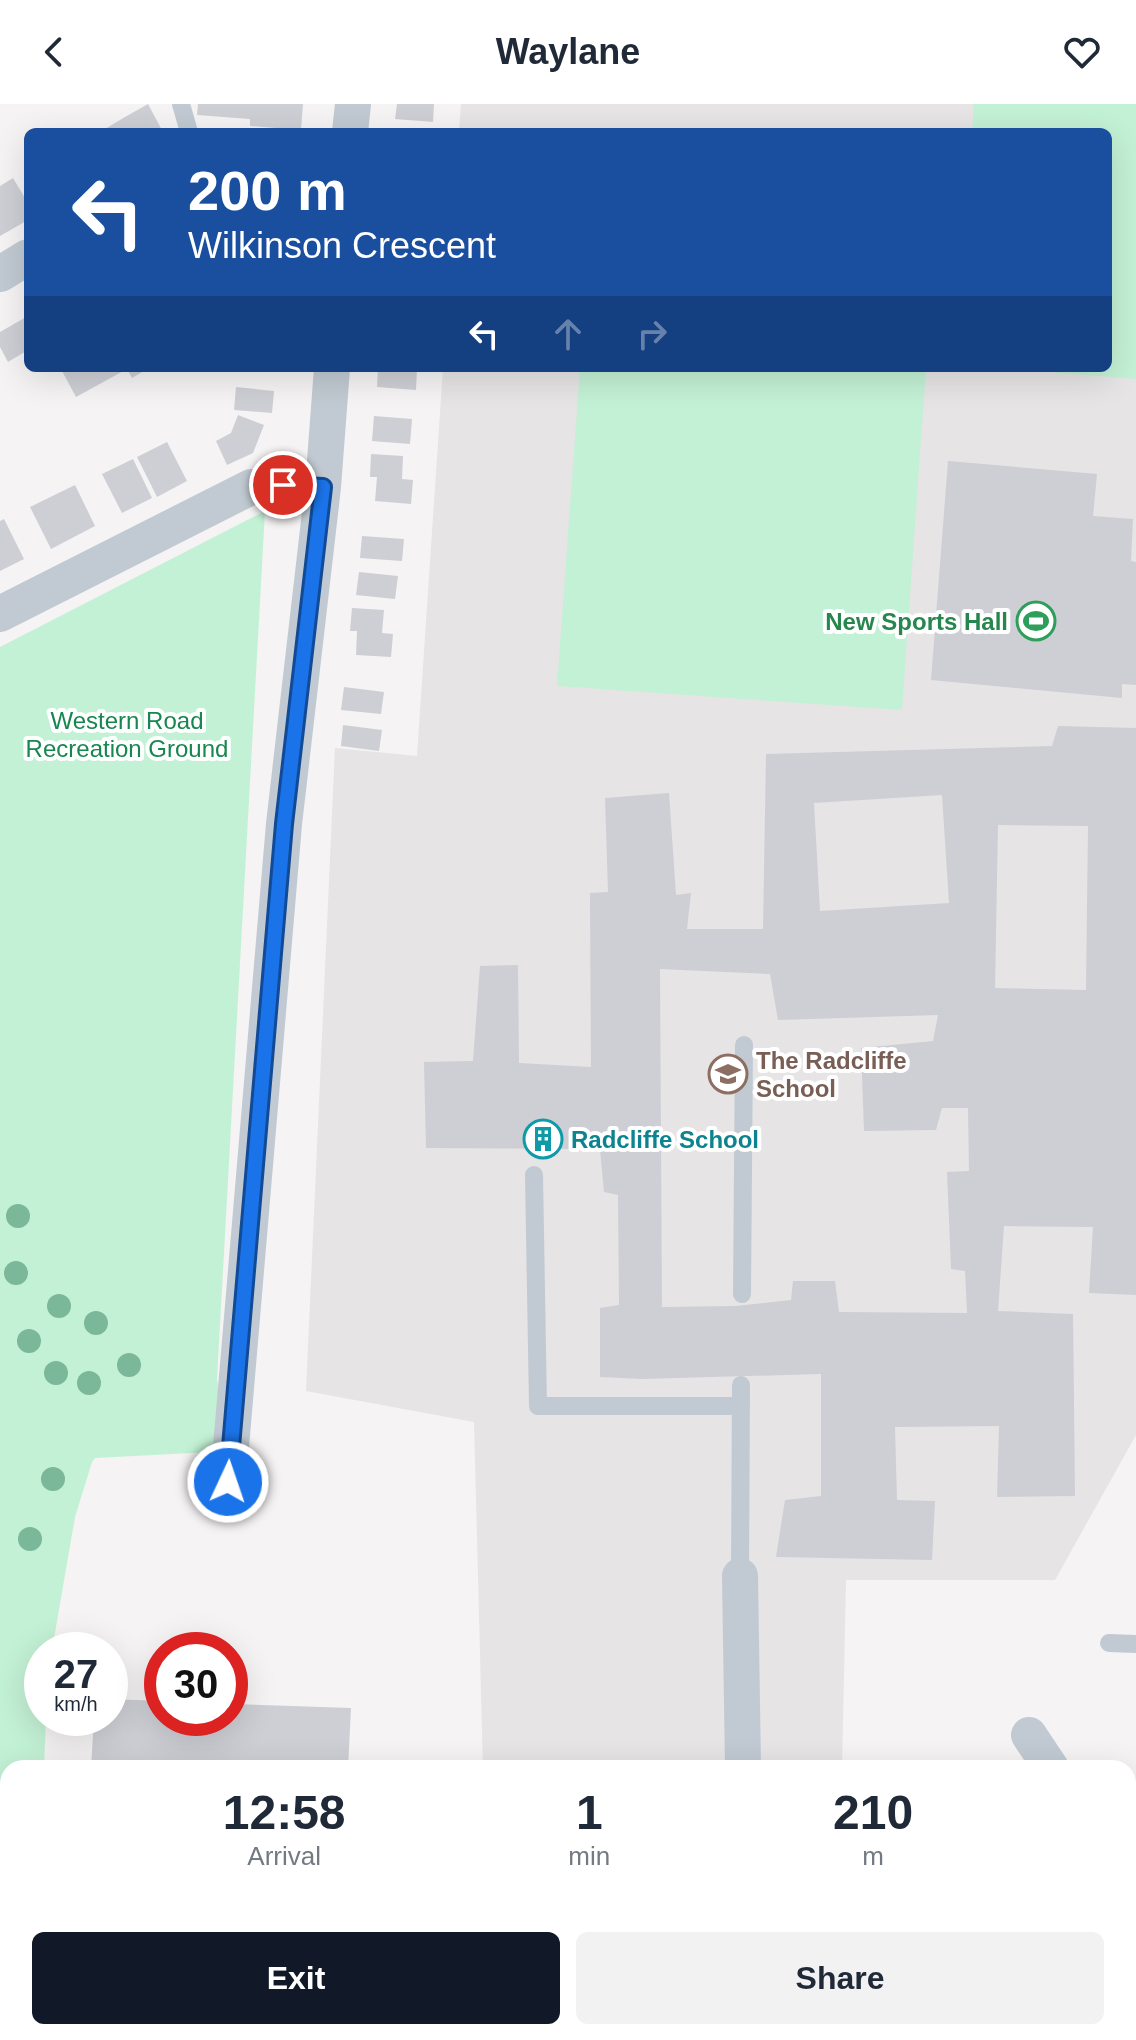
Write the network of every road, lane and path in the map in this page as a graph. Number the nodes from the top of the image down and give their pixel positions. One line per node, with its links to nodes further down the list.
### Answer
1 (181, 104): 3 (lane)
2 (353, 104): 4 (street)
3 (188, 128)
4 (350, 128)
5 (24, 259): 6 (street)
6 (0, 274)
7 (332, 372): 8 (street)
8 (323, 487): 9 (street); 15 (street)
9 (0, 614)
10 (744, 1045): 12 (lane)
11 (534, 1175): 14 (lane)
12 (742, 1294)
13 (741, 1385): 14 (lane)
14 (741, 1406): 16 (lane)
15 (228, 1482)
16 (740, 1576): 20 (street)
17 (1109, 1643): 18 (lane)
18 (1136, 1644)
19 (1029, 1735): 21 (street)
20 (743, 1760)
21 (1046, 1760)

